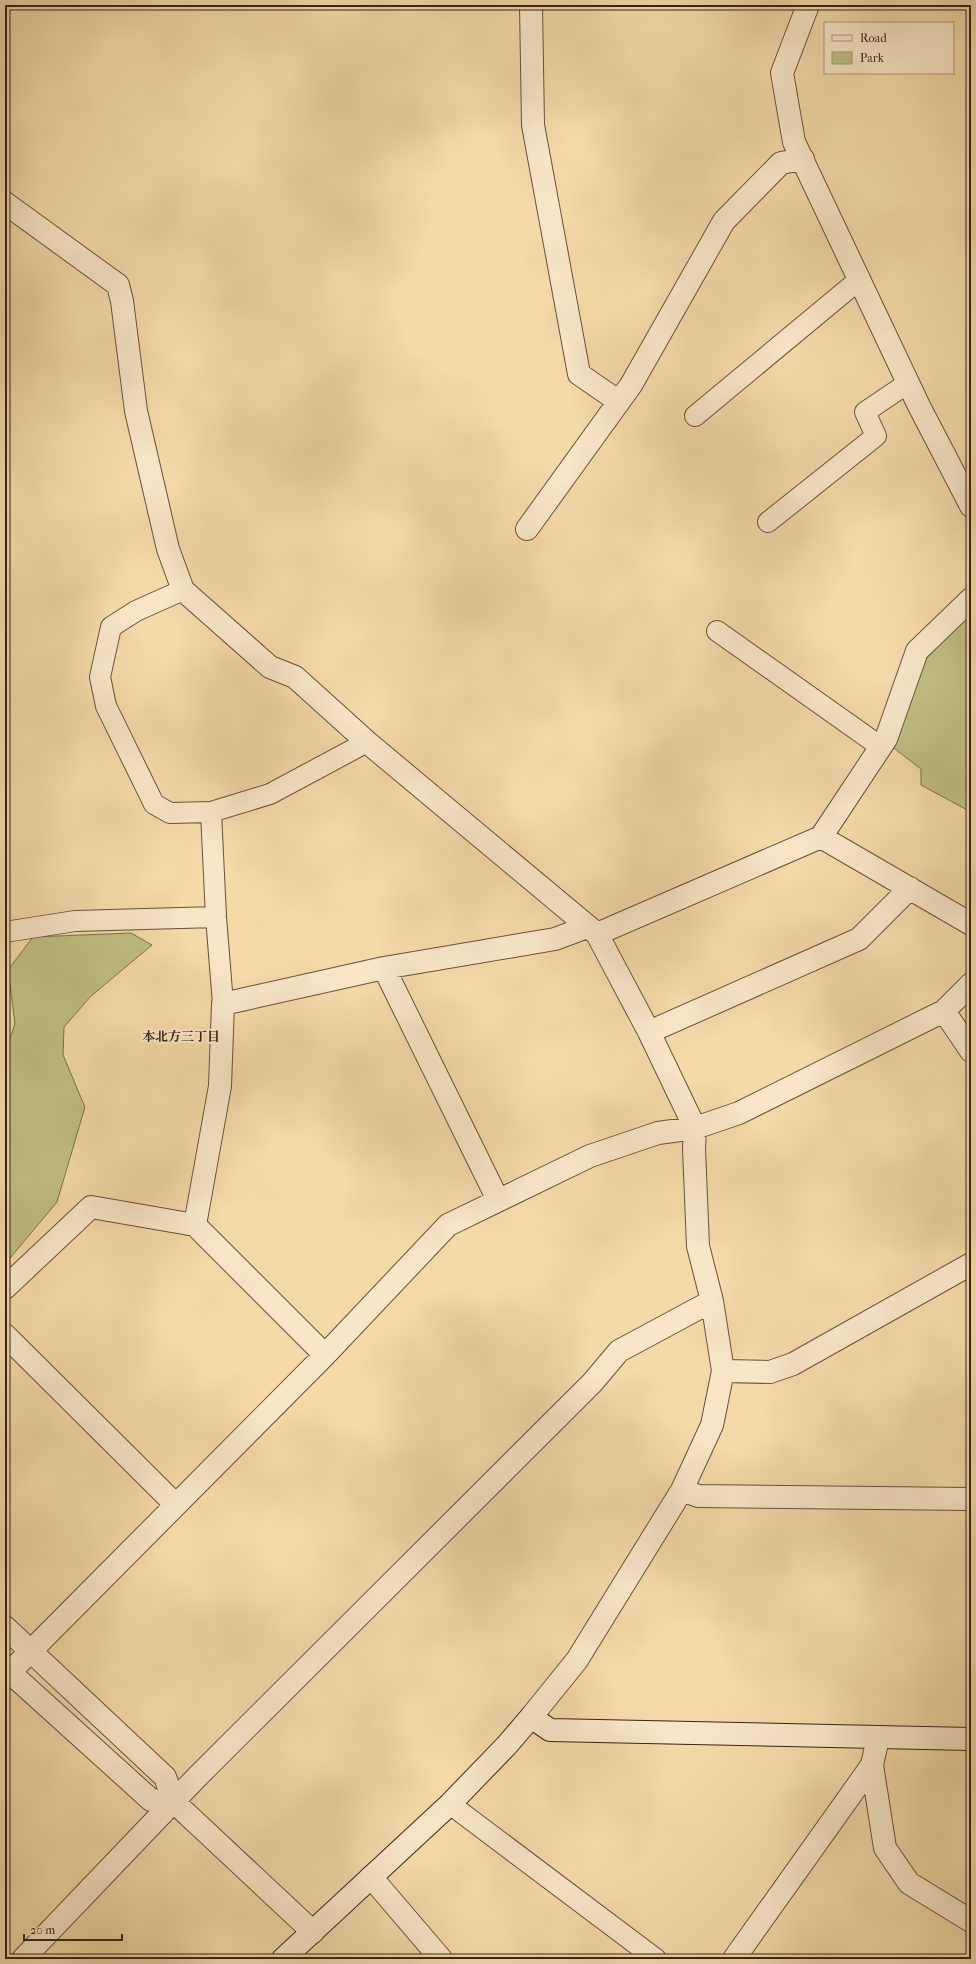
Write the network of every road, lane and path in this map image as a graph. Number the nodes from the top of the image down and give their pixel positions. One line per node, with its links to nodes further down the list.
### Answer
1 (531, 5): 7 (street)
2 (808, 5): 3 (street)
3 (803, 160): 5 (street); 7 (street)
4 (5, 203): 12 (street)
5 (860, 279): 6 (street); 8 (lane)
6 (908, 383): 9 (street); 10 (lane)
7 (618, 402): 11 (street)
8 (695, 416)
9 (971, 506)
10 (768, 522)
11 (526, 529)
12 (183, 590): 15 (street); 17 (lane)
13 (971, 598): 16 (street)
14 (717, 631): 16 (lane)
15 (367, 742): 17 (lane); 22 (street)
16 (882, 747): 18 (street)
17 (211, 812): 20 (lane)
18 (821, 837): 19 (street); 22 (street)
19 (910, 888): 21 (street); 28 (street)
20 (216, 917): 23 (lane); 26 (lane)
21 (971, 924)
22 (592, 931): 24 (street); 28 (street)
23 (5, 932)
24 (384, 968): 26 (street); 31 (street)
25 (971, 984): 27 (street)
26 (223, 1004): 32 (street)
27 (944, 1012): 29 (street); 30 (street)
28 (649, 1032): 30 (street)
29 (971, 1051)
30 (695, 1128): 31 (street); 35 (street)
31 (498, 1200): 37 (street)
32 (196, 1225): 34 (street); 37 (street)
33 (971, 1264): 38 (street)
34 (5, 1288)
35 (712, 1301): 38 (street); 49 (street)
36 (5, 1334): 41 (street)
37 (325, 1355): 41 (street)
38 (723, 1371): 39 (street)
39 (682, 1490): 40 (street); 45 (street)
40 (971, 1499)
41 (176, 1505): 43 (street)
42 (5, 1627): 43 (street)
43 (30, 1652): 44 (street); 49 (street)
44 (6, 1672): 49 (street)
45 (531, 1717): 46 (street); 50 (street)
46 (878, 1738): 47 (street); 48 (street)
47 (971, 1739)
48 (872, 1765): 52 (street); 58 (street)
49 (174, 1802): 53 (street); 54 (street)
50 (450, 1804): 51 (street); 57 (lane)
51 (371, 1877): 53 (street); 56 (street)
52 (971, 1921)
53 (314, 1932): 55 (street)
54 (23, 1959)
55 (283, 1959)
56 (441, 1959)
57 (656, 1959)
58 (734, 1959)

